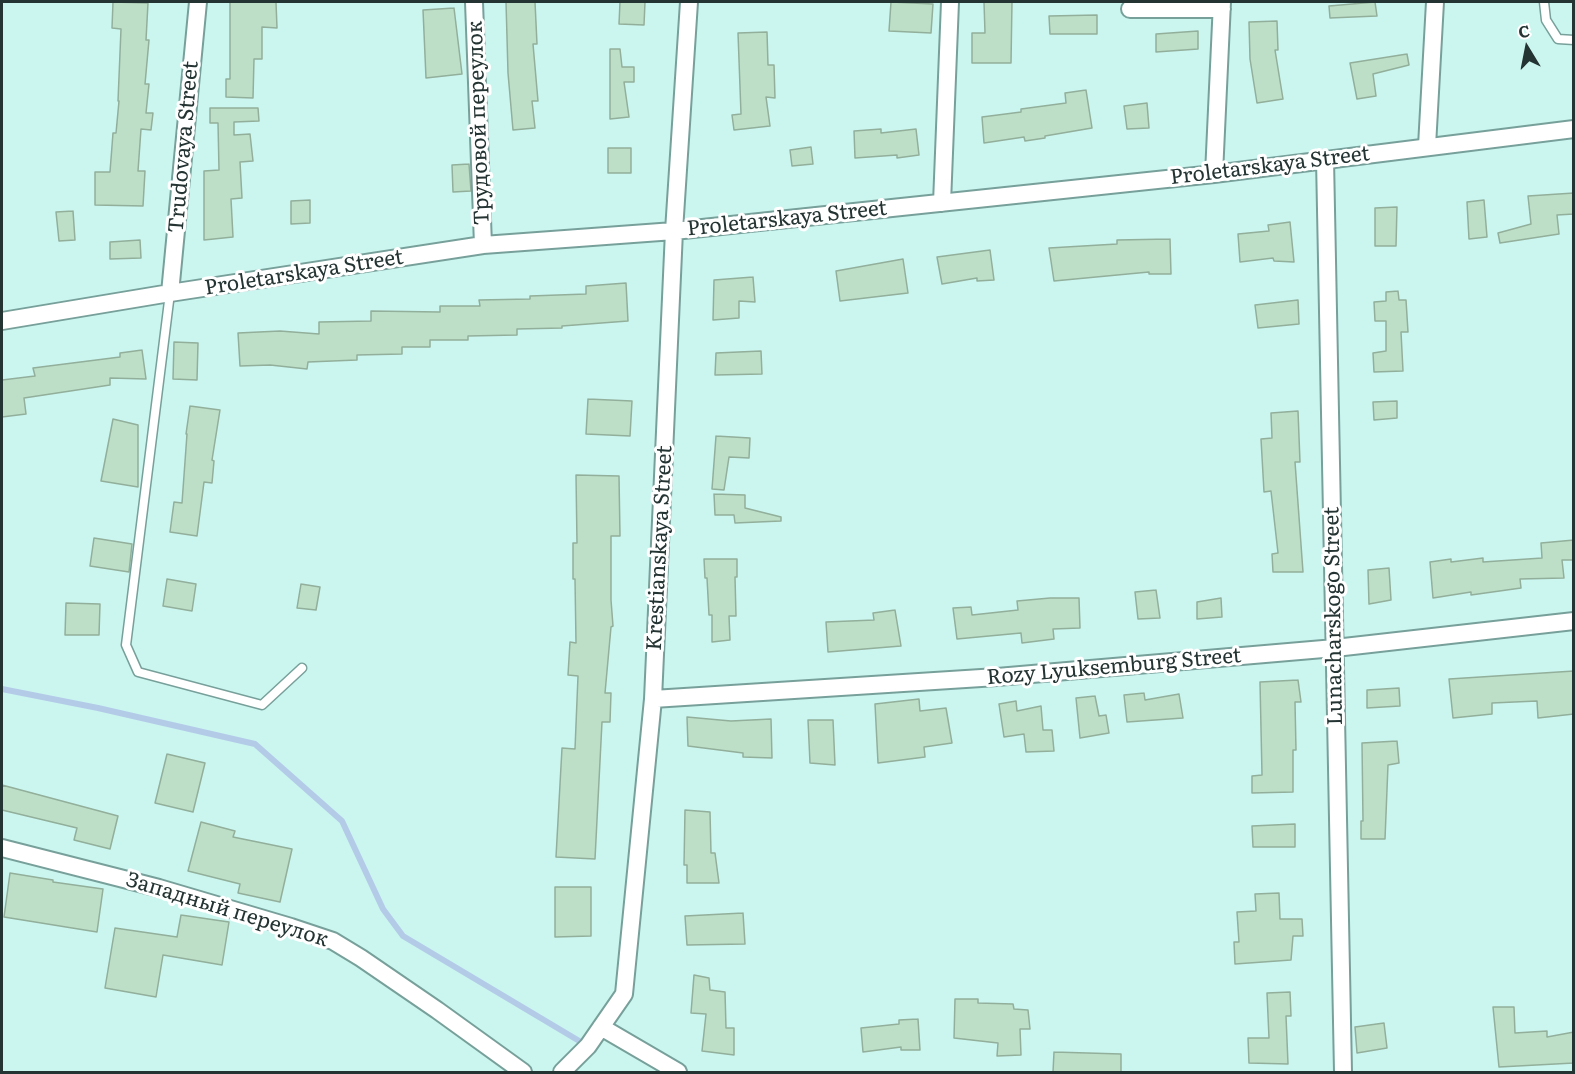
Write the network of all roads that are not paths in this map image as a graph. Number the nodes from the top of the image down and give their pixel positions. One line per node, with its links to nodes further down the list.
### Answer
1 (198, 2): 17 (street, Trudovaya Street)
2 (474, 2): 16 (street, Трудовой переулок)
3 (689, 2): 15 (street, Krestianskaya Street)
4 (950, 2): 14 (street)
5 (1435, 2): 11 (street)
6 (1544, 2): 9 (lane)
7 (1222, 5): 8 (street); 13 (street)
8 (1130, 9)
9 (1574, 40)
10 (1574, 129): 11 (street, Proletarskaya Street)
11 (1427, 146): 12 (street, Proletarskaya Street)
12 (1325, 159): 13 (street, Proletarskaya Street); 20 (street, Lunacharskogo Street)
13 (1214, 174): 14 (street, Proletarskaya Street)
14 (942, 203): 15 (street, Proletarskaya Street)
15 (674, 231): 16 (street, Proletarskaya Street); 22 (street, Krestianskaya Street)
16 (483, 245): 17 (street, Proletarskaya Street)
17 (170, 293): 18 (street, Proletarskaya Street); 21 (lane)
18 (2, 321)
19 (1574, 621): 20 (street, Rozy Lyuksemburg Street)
20 (1335, 648): 22 (street, Rozy Lyuksemburg Street); 28 (street, Lunacharskogo Street)
21 (302, 668)
22 (653, 699): 24 (street, Krestianskaya Street)
23 (2, 848): 25 (street, Западный переулок)
24 (601, 1027): 26 (street, Krestianskaya Street); 27 (street)
25 (523, 1072)
26 (562, 1072)
27 (678, 1072)
28 (1344, 1072)

